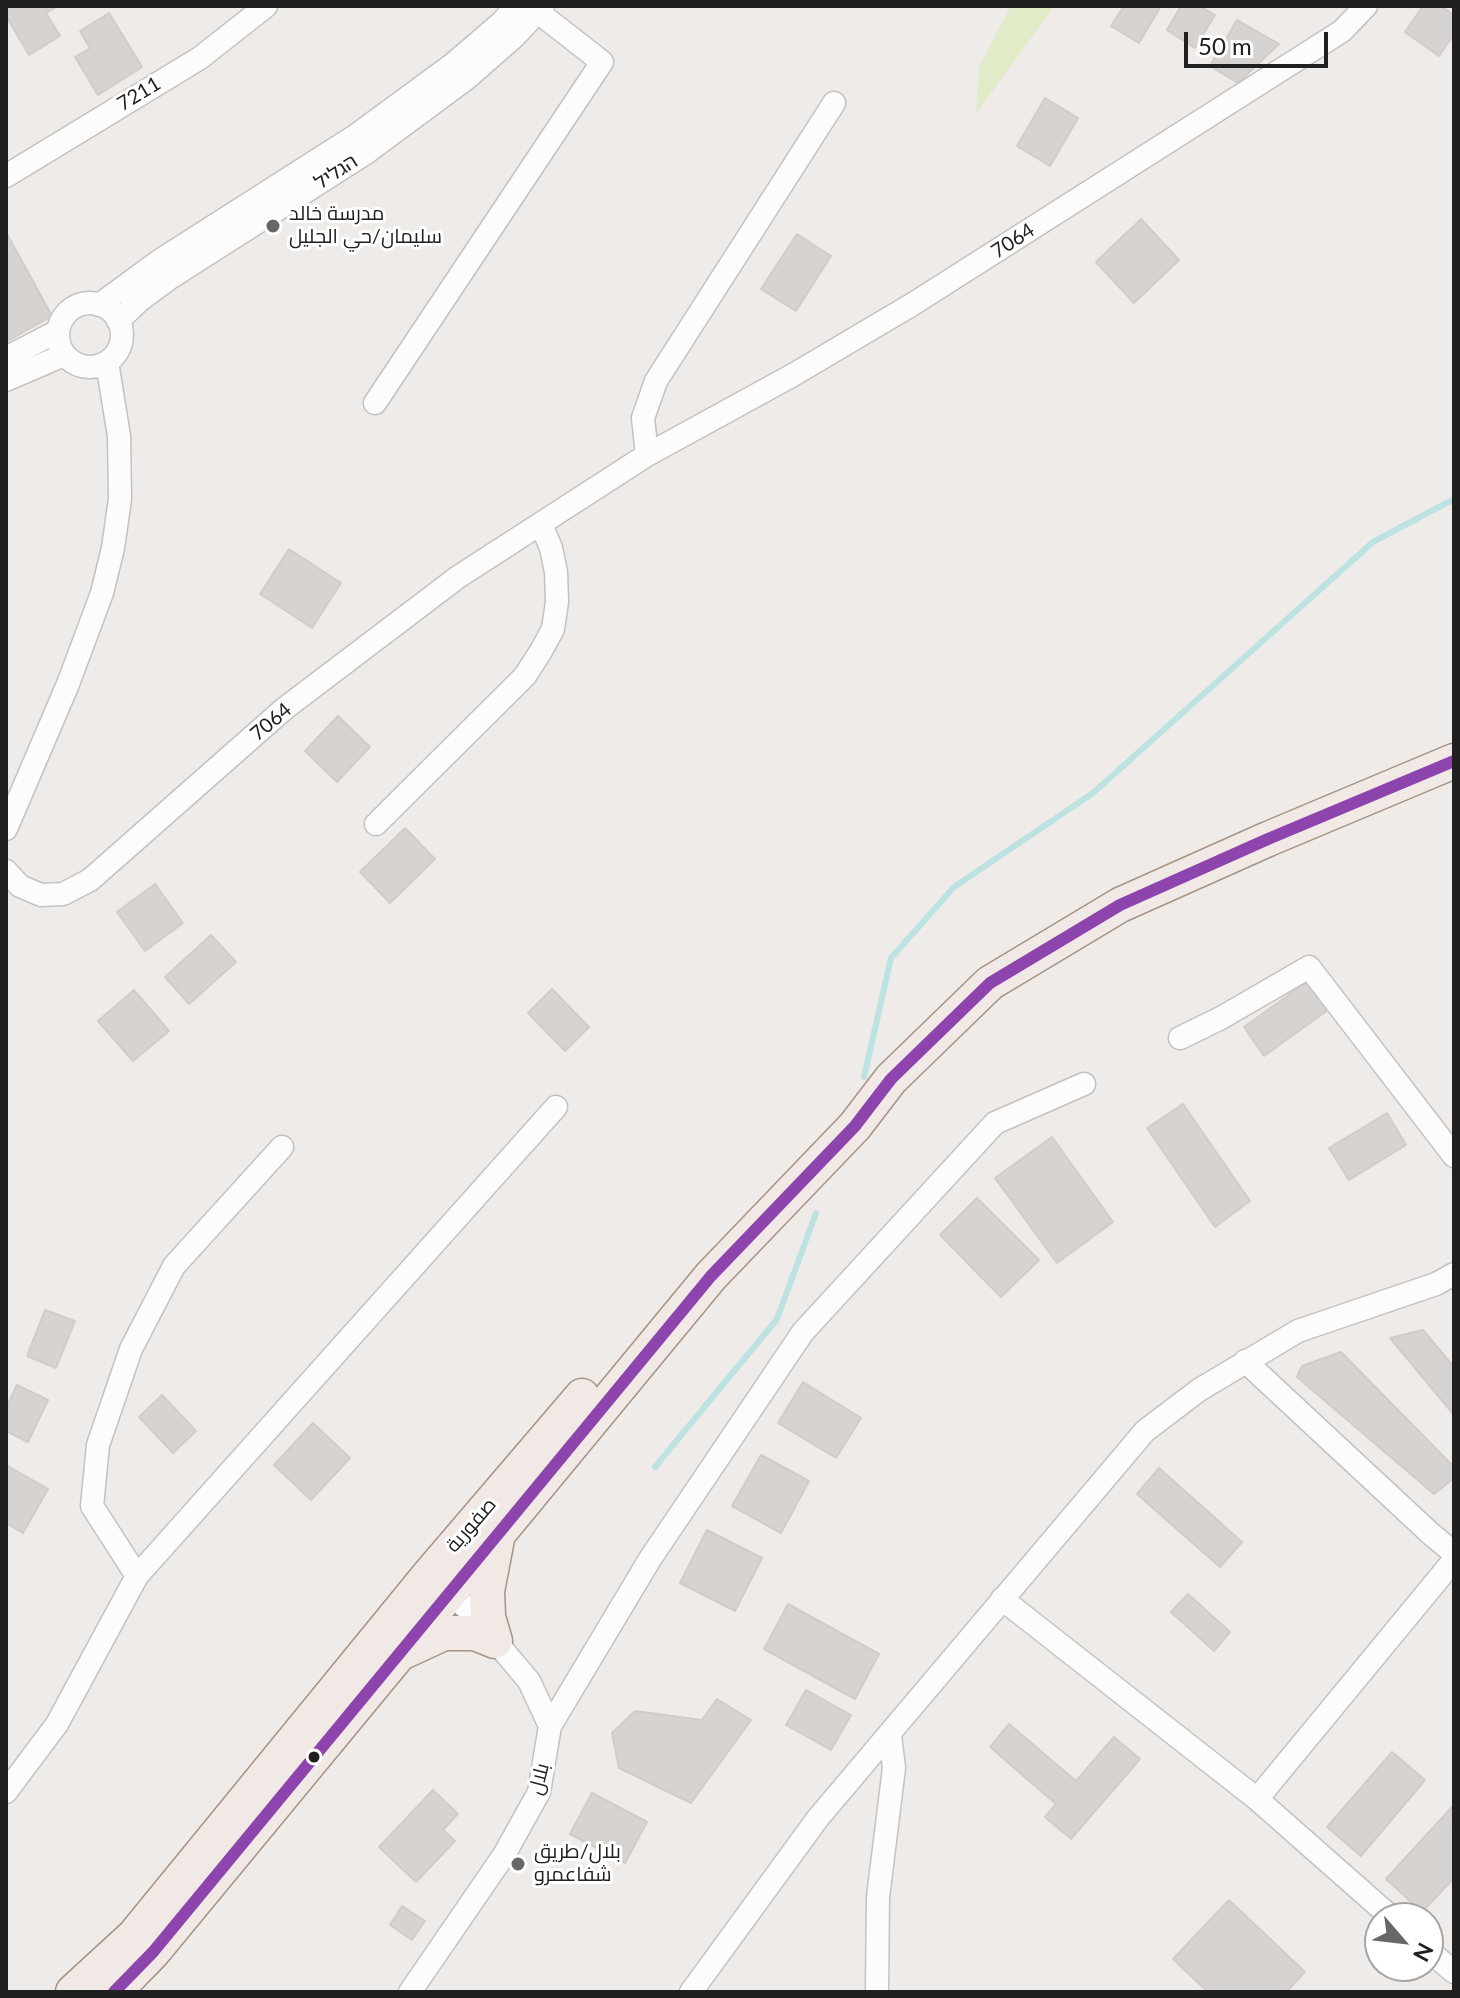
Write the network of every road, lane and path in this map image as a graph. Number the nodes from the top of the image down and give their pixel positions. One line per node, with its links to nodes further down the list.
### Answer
1 (266, 6): 5 (street, 7211)
2 (1366, 6): 14 (street, 7064)
3 (532, 8): 6 (street, הגליל); 7 (street, הגליל); 13 (street)
4 (834, 103): 14 (street)
5 (6, 176)
6 (99, 305): 7 (street); 8 (street)
7 (118, 321): 11 (street)
8 (58, 331): 9 (street); 10 (street)
9 (64, 355): 11 (street); 12 (street)
10 (6, 358)
11 (107, 362): 18 (street)
12 (6, 380)
13 (375, 403)
14 (647, 455): 15 (street, 7064)
15 (541, 524): 17 (street); 19 (street, 7064)
16 (1454, 761): 21 (main road, صفورية)
17 (376, 824)
18 (6, 829)
19 (6, 871)
20 (1180, 1038): 25 (street)
21 (891, 1079): 28 (main road, صفورية); 32 (main road, صفورية)
22 (1084, 1084): 36 (street)
23 (556, 1107): 31 (street)
24 (282, 1147): 31 (street)
25 (1454, 1156)
26 (1454, 1274): 27 (street)
27 (1245, 1361): 29 (street); 33 (street)
28 (499, 1532): 32 (main road, صفورية); 34 (main road)
29 (1454, 1553)
30 (1454, 1560): 39 (street)
31 (137, 1576): 38 (street)
32 (440, 1583): 34 (street); 35 (main road, صفورية); 41 (main road, صفورية)
33 (1002, 1599): 37 (street); 39 (street)
34 (495, 1641): 35 (main road); 36 (street)
35 (398, 1655): 42 (main road, صفورية)
36 (550, 1726): 43 (street, بلال)
37 (890, 1735): 44 (street); 45 (street)
38 (6, 1792)
39 (1257, 1799): 40 (street)
40 (1374, 1902)
41 (73, 1992)
42 (114, 1992)
43 (410, 1992)
44 (691, 1992)
45 (877, 1992)

